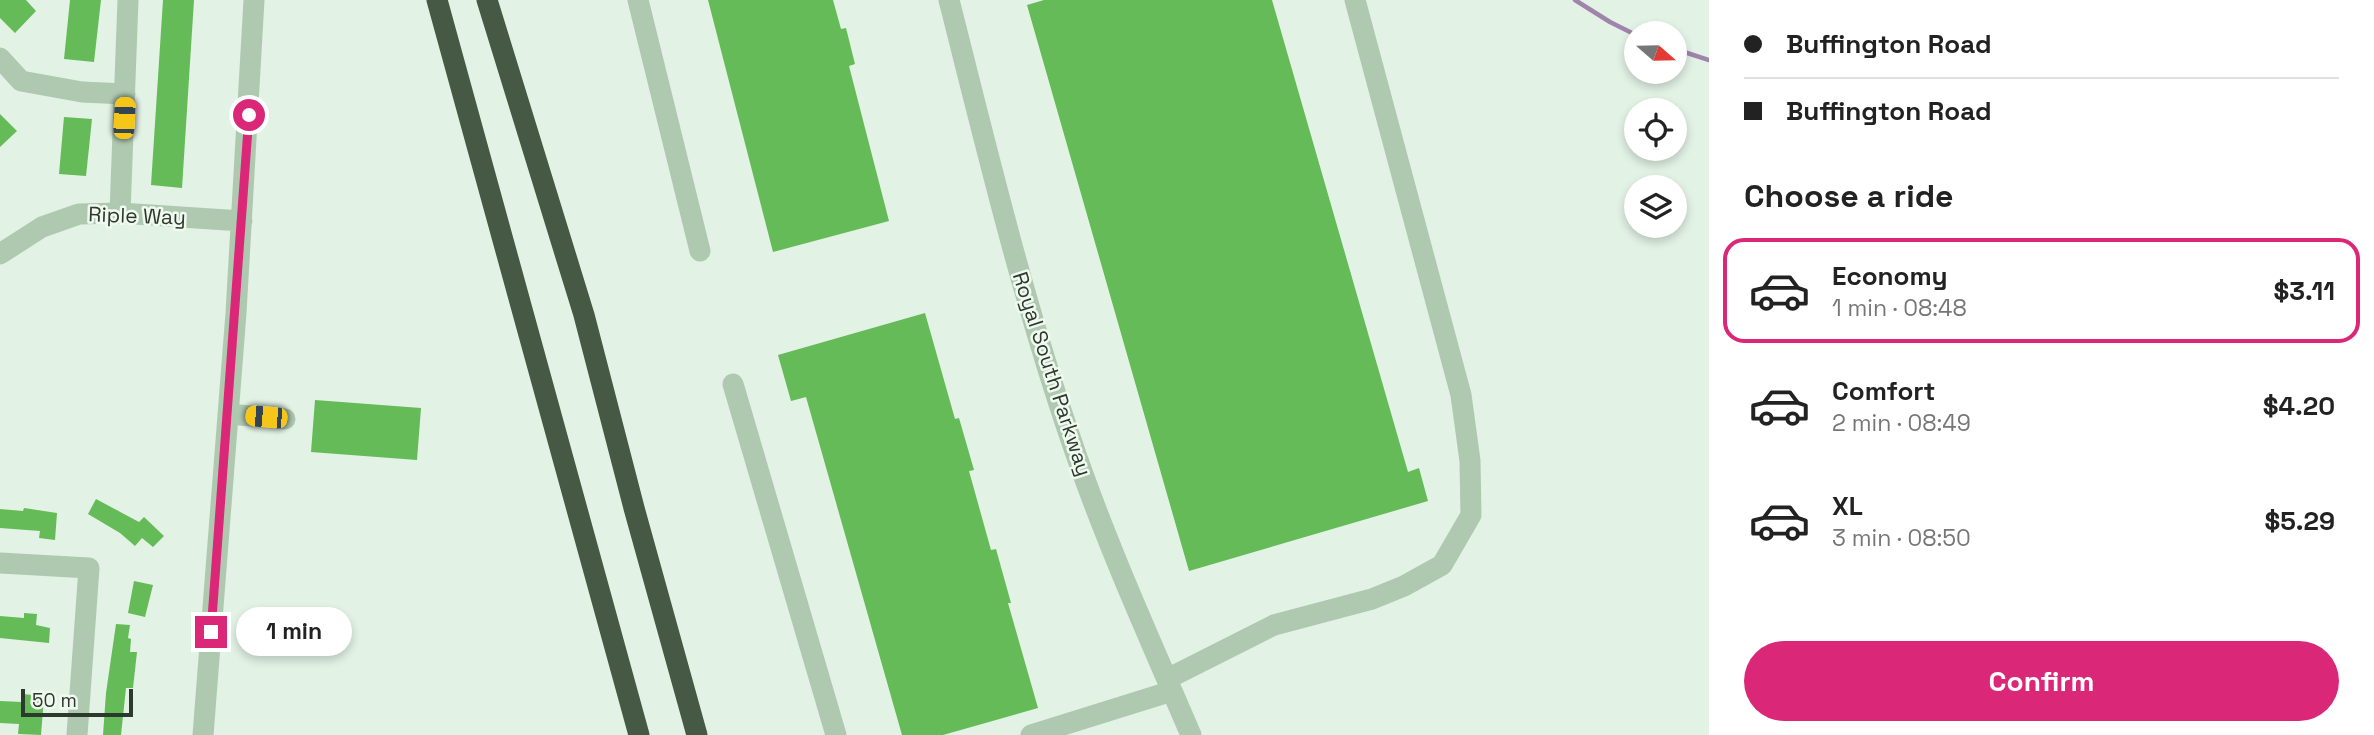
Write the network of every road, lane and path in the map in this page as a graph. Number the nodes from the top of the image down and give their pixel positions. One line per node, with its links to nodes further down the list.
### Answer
1 (128, 0): 9 (street)
2 (254, 0): 11 (street)
3 (437, 0): 21 (highway)
4 (487, 0): 22 (highway)
5 (638, 0): 12 (street)
6 (949, 0): 18 (street, Royal South Parkway)
7 (1355, 0): 18 (street)
8 (0, 58): 9 (street)
9 (125, 94): 10 (street)
10 (120, 213): 11 (street, Riple Way); 13 (street, Riple Way)
11 (242, 221): 15 (street)
12 (700, 251)
13 (0, 254)
14 (733, 384): 23 (street)
15 (228, 414): 16 (street); 20 (street)
16 (285, 419)
17 (0, 562): 19 (street)
18 (1170, 685): 24 (street); 25 (street, Royal South Parkway)
19 (77, 735)
20 (203, 735)
21 (639, 735)
22 (697, 735)
23 (836, 735)
24 (1031, 735)
25 (1191, 735)

